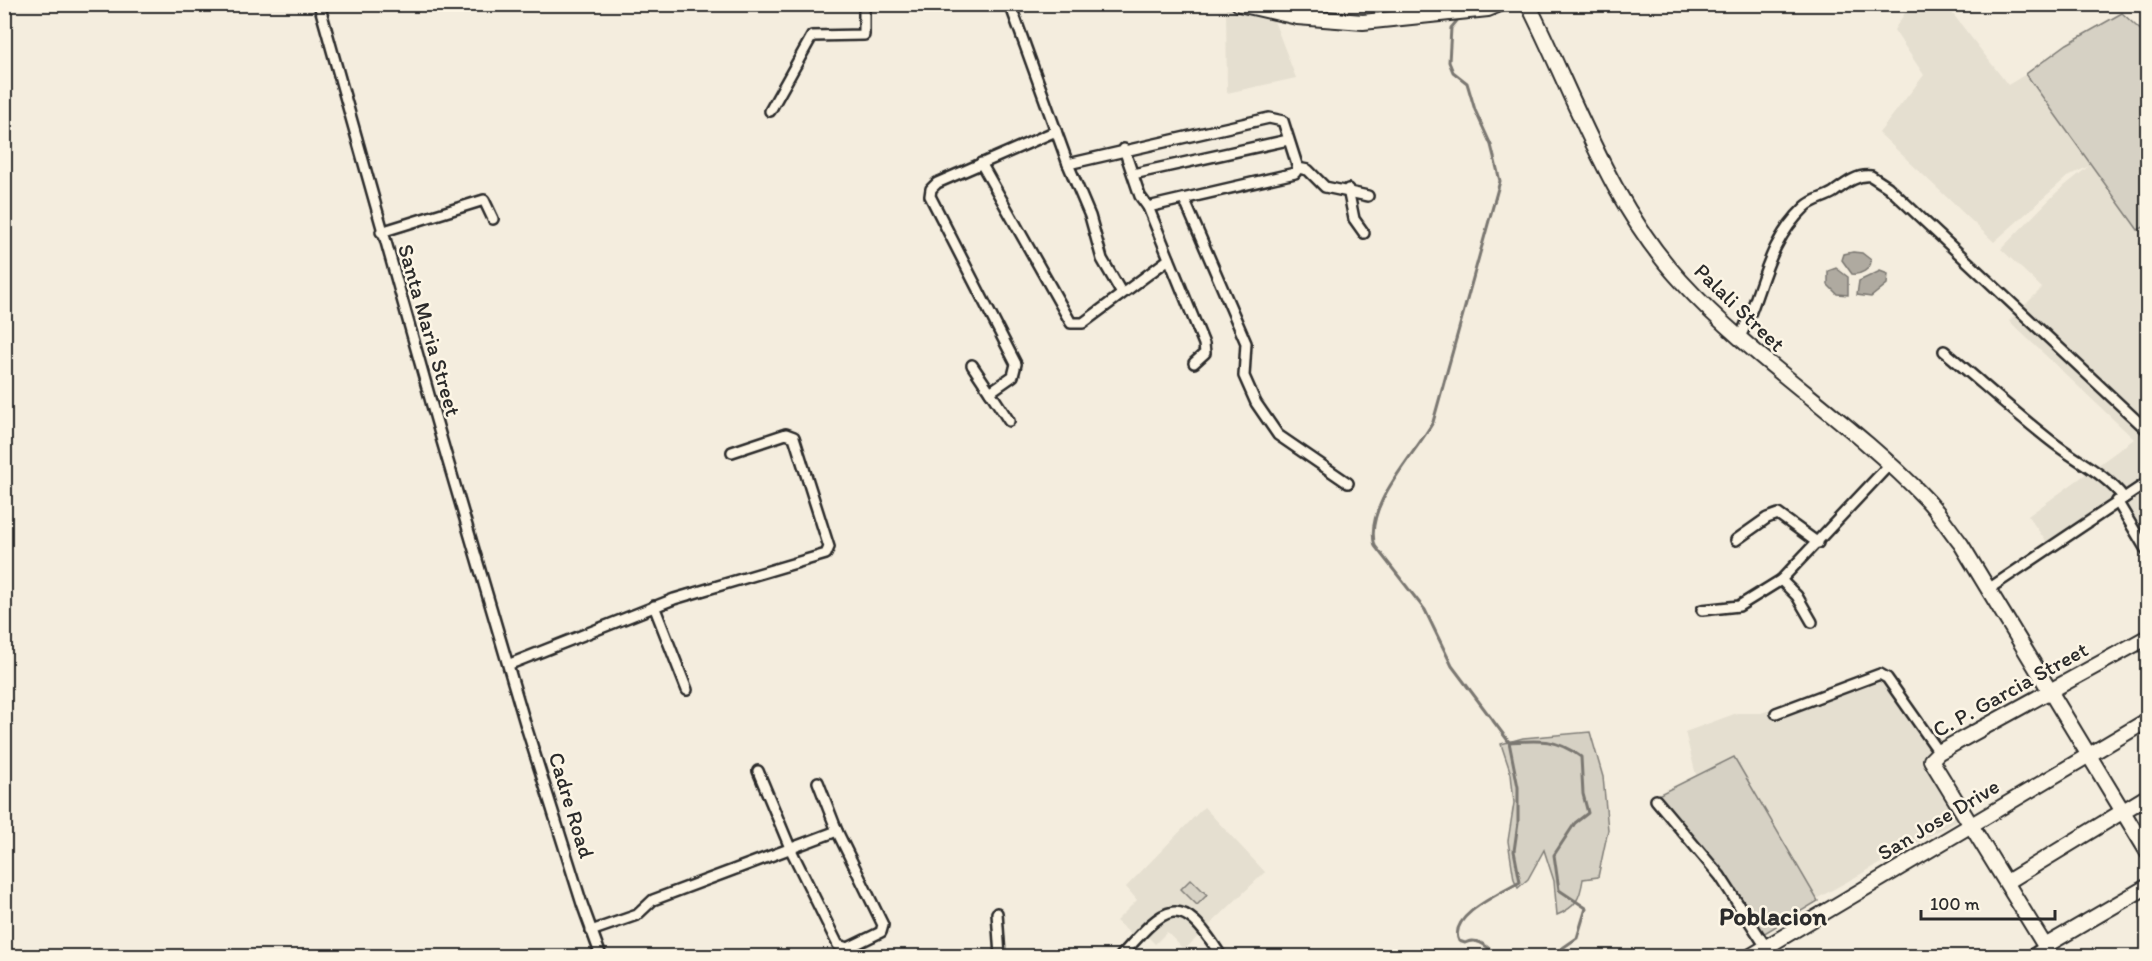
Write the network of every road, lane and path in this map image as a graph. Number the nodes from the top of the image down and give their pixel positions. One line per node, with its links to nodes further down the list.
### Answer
1 (319, 4): 21 (street, Santa Maria Street)
2 (864, 4): 8 (street)
3 (1010, 4): 9 (street)
4 (1239, 4): 7 (street)
5 (1500, 4): 7 (street)
6 (1528, 4): 25 (street, Palali Street)
7 (1254, 6)
8 (770, 111)
9 (1056, 131): 12 (street); 13 (street)
10 (1288, 140): 11 (street); 14 (street); 15 (street)
11 (1124, 149): 13 (street); 15 (street)
12 (981, 163): 24 (street); 29 (street)
13 (1068, 164): 24 (street)
14 (1298, 168): 16 (street); 18 (street)
15 (1133, 174): 19 (street)
16 (1348, 189): 17 (street); 22 (street)
17 (1368, 196)
18 (1184, 199): 19 (street); 35 (street)
19 (1148, 207): 23 (street)
20 (493, 219): 21 (street)
21 (381, 232): 46 (street, Santa Maria Street)
22 (1364, 233)
23 (1169, 260): 24 (street); 27 (street)
24 (1121, 292)
25 (1739, 339): 31 (street); 33 (street, Palali Street)
26 (1944, 351): 36 (street)
27 (1194, 363)
28 (972, 365): 29 (street)
29 (990, 392): 30 (street)
30 (1009, 421)
31 (2148, 431)
32 (732, 452): 42 (street)
33 (1890, 464): 38 (street); 41 (street, Palali Street)
34 (2148, 482): 36 (street)
35 (1348, 483)
36 (2120, 500): 39 (street); 41 (street)
37 (1736, 540): 38 (street)
38 (1818, 543): 40 (street)
39 (2148, 553)
40 (1780, 580): 43 (street); 44 (street)
41 (1987, 590): 48 (street, Palali Street)
42 (654, 606): 46 (street); 47 (street)
43 (1702, 610)
44 (1812, 622)
45 (2148, 637): 48 (street, C. P. Garcia Street)
46 (510, 664): 65 (street, Cadre Road)
47 (687, 690)
48 (2048, 690): 51 (street, C. P. Garcia Street); 52 (street, Palali Street)
49 (1776, 713): 51 (street)
50 (2148, 720): 52 (street, San Jose Drive)
51 (1939, 752): 58 (street, C. P. Garcia Street)
52 (2087, 754): 57 (street, Palali Street); 58 (street, San Jose Drive)
53 (758, 771): 60 (street)
54 (818, 782): 59 (street)
55 (2148, 796): 57 (street)
56 (1656, 800): 67 (street)
57 (2123, 810): 61 (street, Palali Street); 62 (street)
58 (1971, 824): 62 (street); 67 (street, San Jose Drive)
59 (837, 831): 60 (street); 60 (street)
60 (791, 850): 65 (street)
61 (2148, 853)
62 (2007, 882): 66 (street)
63 (2148, 886): 66 (street)
64 (997, 913): 69 (street)
65 (591, 931): 68 (street, Cadre Road)
66 (2045, 946): 73 (street)
67 (1766, 947): 72 (street, San Jose Drive)
68 (601, 957)
69 (1000, 957)
70 (1121, 957): 71 (street)
71 (1221, 957)
72 (1751, 957)
73 (2030, 957)

